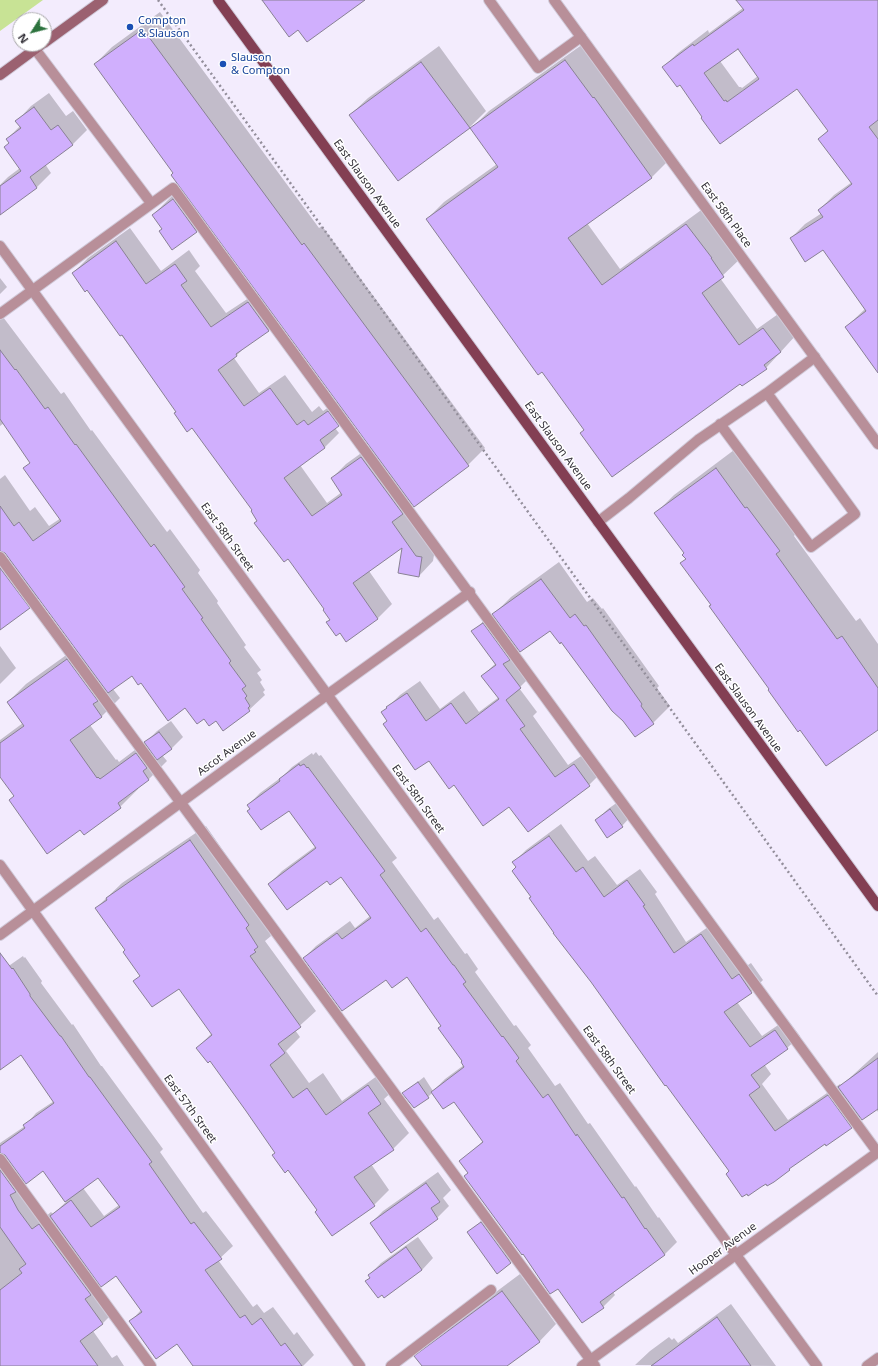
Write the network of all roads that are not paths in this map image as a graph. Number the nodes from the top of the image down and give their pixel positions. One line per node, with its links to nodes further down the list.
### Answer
1 (103, 0): 5 (main road)
2 (218, 0): 18 (main road, East Slauson Avenue)
3 (489, 0): 6 (street)
4 (554, 0): 6 (street, East 58th Place)
5 (52, 37)
6 (581, 37): 14 (street, East 58th Place)
7 (31, 52): 9 (main road)
8 (46, 52): 10 (street)
9 (0, 75)
10 (152, 203): 12 (street); 20 (street)
11 (0, 246): 12 (street, East 58th Street)
12 (32, 290): 13 (street); 21 (street, East 58th Street)
13 (0, 314)
14 (814, 357): 15 (street); 17 (street, East 58th Place)
15 (768, 392): 16 (street); 16 (street)
16 (720, 424): 18 (street)
17 (878, 444)
18 (598, 522): 24 (main road, East Slauson Avenue)
19 (0, 556): 22 (street)
20 (470, 592): 21 (street, Ascot Avenue); 27 (street)
21 (327, 695): 22 (street, Ascot Avenue); 29 (street, East 58th Street)
22 (181, 802): 25 (street, Ascot Avenue); 32 (street)
23 (0, 865): 25 (street, East 57th Street)
24 (878, 906)
25 (33, 911): 26 (street, Ascot Avenue); 34 (street, East 57th Street)
26 (0, 935)
27 (878, 1152): 29 (street, Hooper Avenue)
28 (0, 1159): 33 (street)
29 (736, 1254): 32 (street, Hooper Avenue); 36 (street, East 58th Street)
30 (491, 1290): 35 (street)
31 (878, 1358): 37 (street)
32 (589, 1364)
33 (151, 1366)
34 (360, 1366)
35 (391, 1366)
36 (816, 1366)
37 (867, 1366)

